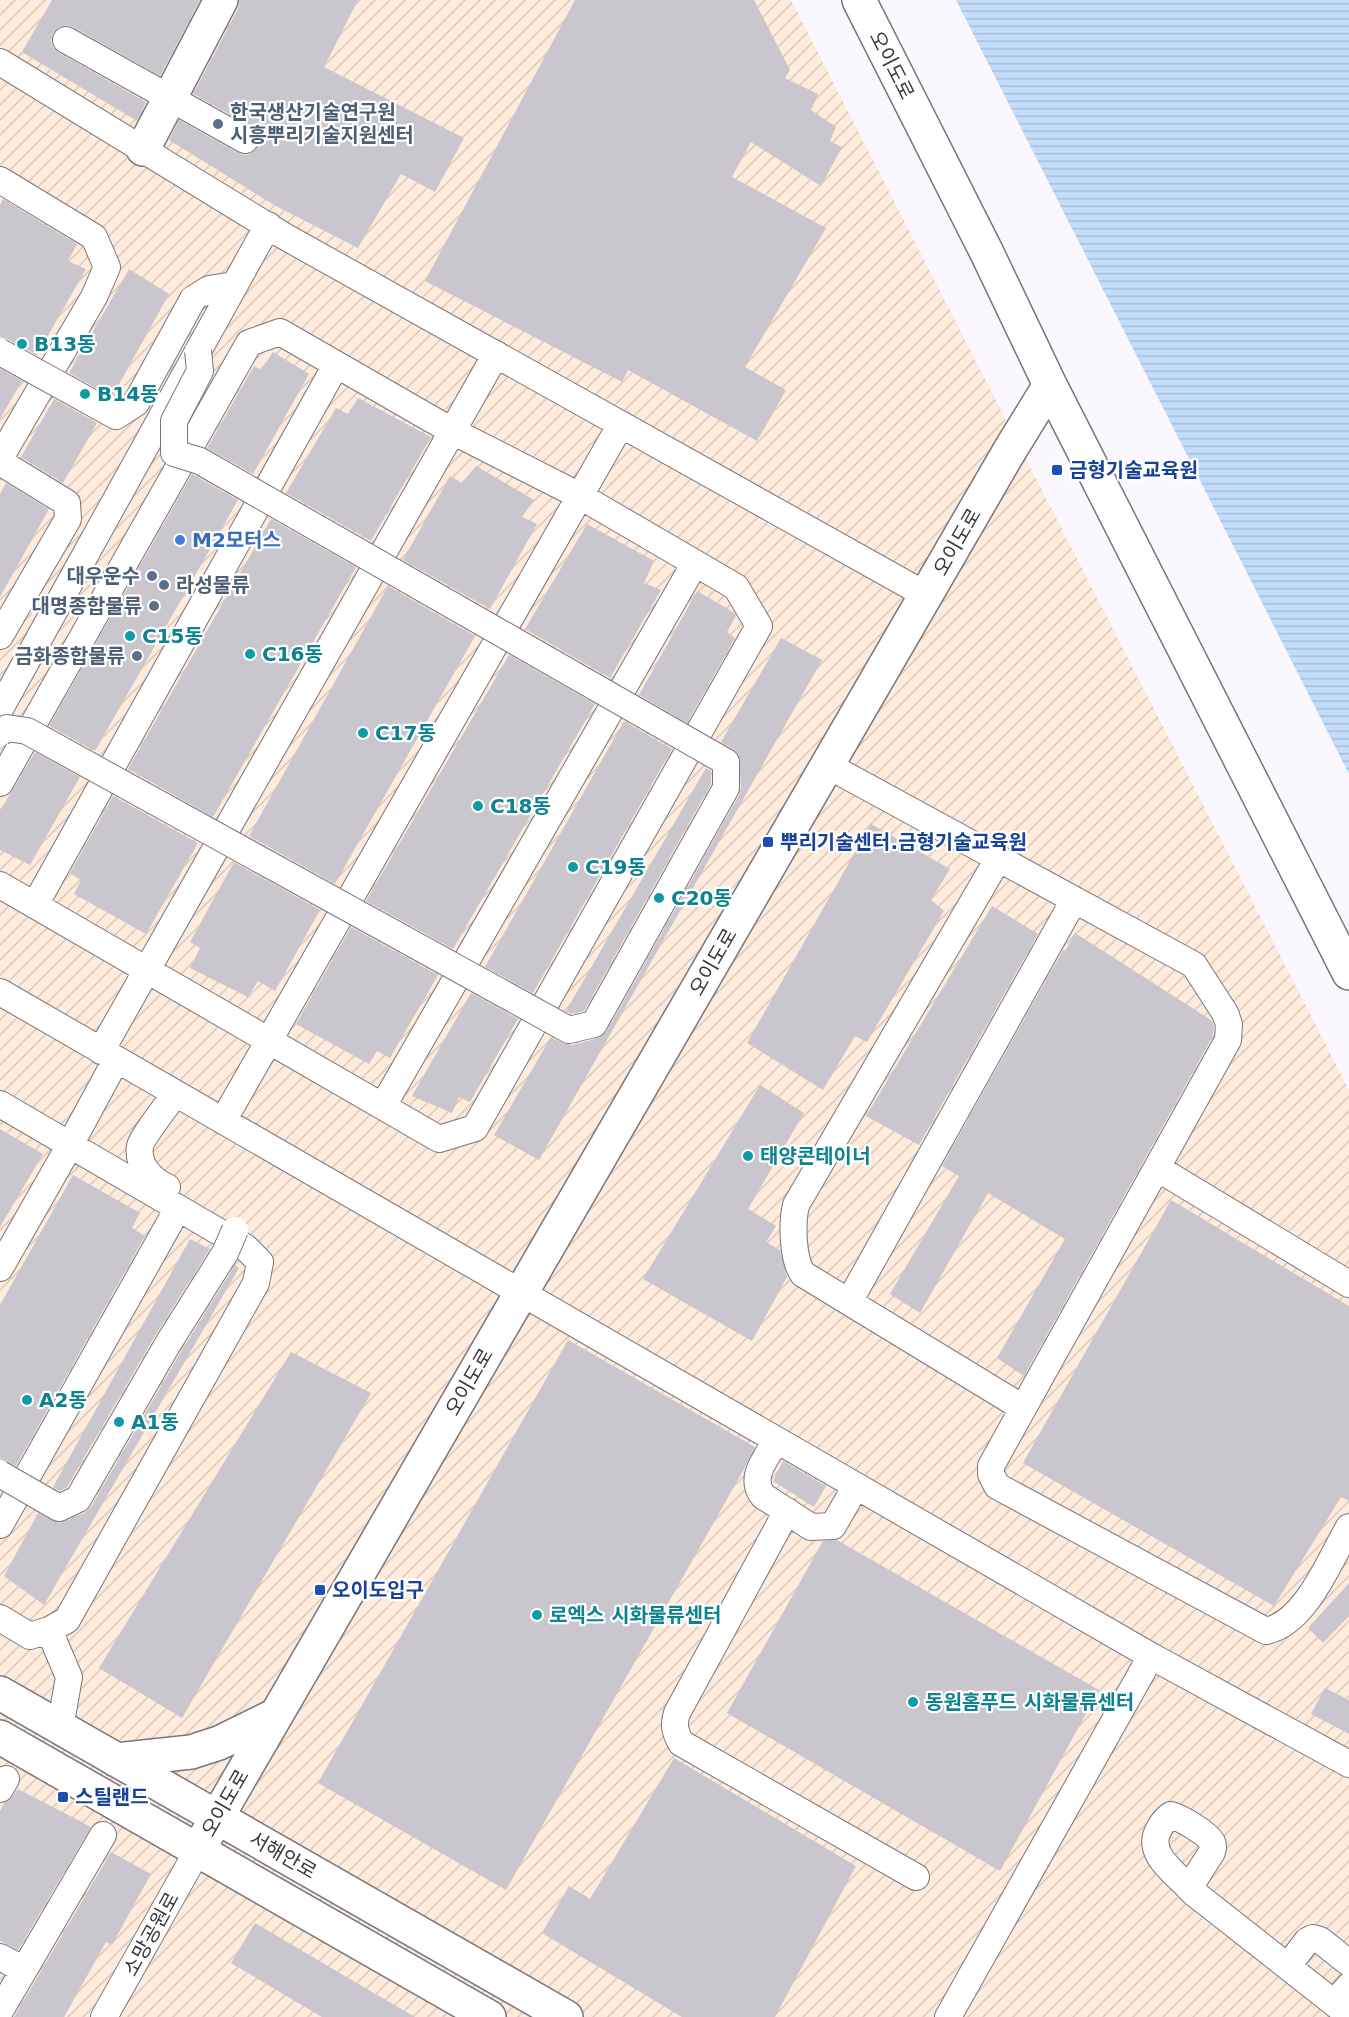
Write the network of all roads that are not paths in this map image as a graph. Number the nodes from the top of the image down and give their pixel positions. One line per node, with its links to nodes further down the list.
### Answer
1 (221, 0): 5 (main road)
2 (859, 0): 15 (main road, 오이도로)
3 (66, 40): 5 (street)
4 (0, 62): 7 (street)
5 (170, 98): 6 (street); 7 (main road)
6 (245, 140)
7 (142, 149): 9 (street)
8 (0, 180): 18 (street)
9 (268, 225): 10 (street); 13 (street)
10 (234, 285): 11 (street); 12 (street, bridge)
11 (198, 351): 23 (street); 24 (street, bridge)
12 (0, 352)
13 (496, 354): 16 (street); 17 (street)
14 (336, 365): 17 (street); 26 (street); 30 (street)
15 (1050, 385): 21 (main road, 오이도로); 32 (main road)
16 (621, 424): 19 (street); 21 (street)
17 (452, 431): 19 (street); 31 (street)
18 (2, 462): 22 (street)
19 (580, 496): 20 (street); 34 (street)
20 (695, 563): 38 (street); 38 (street)
21 (926, 595): 25 (main road, 오이도로)
22 (0, 636)
23 (0, 709)
24 (0, 734)
25 (827, 765): 27 (street); 45 (main road, 오이도로)
26 (0, 783)
27 (999, 859): 29 (street); 46 (street)
28 (0, 885): 30 (street)
29 (1074, 900): 41 (street); 46 (street)
30 (35, 905): 31 (street)
31 (148, 970): 34 (street); 35 (street)
32 (1349, 973)
33 (0, 992): 35 (street)
34 (269, 1041): 38 (street); 39 (street)
35 (109, 1056): 36 (street); 40 (street)
36 (175, 1094): 39 (street); 49 (street, bridge)
37 (0, 1104): 40 (street)
38 (383, 1106)
39 (223, 1121): 45 (street)
40 (70, 1145): 42 (street); 43 (street)
41 (1157, 1168): 44 (street); 47 (street)
42 (178, 1208): 52 (street); 55 (street)
43 (0, 1268)
44 (1349, 1284)
45 (522, 1292): 48 (street); 58 (main road, 오이도로)
46 (849, 1302): 47 (street)
47 (1023, 1408): 53 (street)
48 (777, 1440): 50 (street); 51 (street)
49 (0, 1474)
50 (856, 1486): 51 (street); 56 (street)
51 (787, 1511): 66 (street)
52 (0, 1525)
53 (1349, 1527)
54 (0, 1618): 55 (street)
55 (49, 1630): 59 (street)
56 (1151, 1656): 62 (street); 77 (street)
57 (0, 1693): 59 (main road, 서해안로)
58 (276, 1715): 61 (main road); 63 (main road, 오이도로)
59 (60, 1728): 61 (main road, 서해안로)
60 (0, 1737): 65 (main road, 서해안로)
61 (116, 1760): 63 (main road, 서해안로)
62 (1349, 1764)
63 (217, 1818): 65 (main road, 오이도로); 76 (main road, 서해안로)
64 (103, 1834): 71 (street)
65 (198, 1850): 74 (street, 소망공원로); 75 (main road, 서해안로)
66 (916, 1877)
67 (1189, 1888): 70 (street)
68 (0, 1957): 71 (street)
69 (1349, 1964): 70 (street)
70 (1288, 1966): 72 (street)
71 (24, 1970): 73 (street)
72 (1344, 2001)
73 (0, 2012)
74 (104, 2017)
75 (489, 2017)
76 (566, 2017)
77 (948, 2017)

